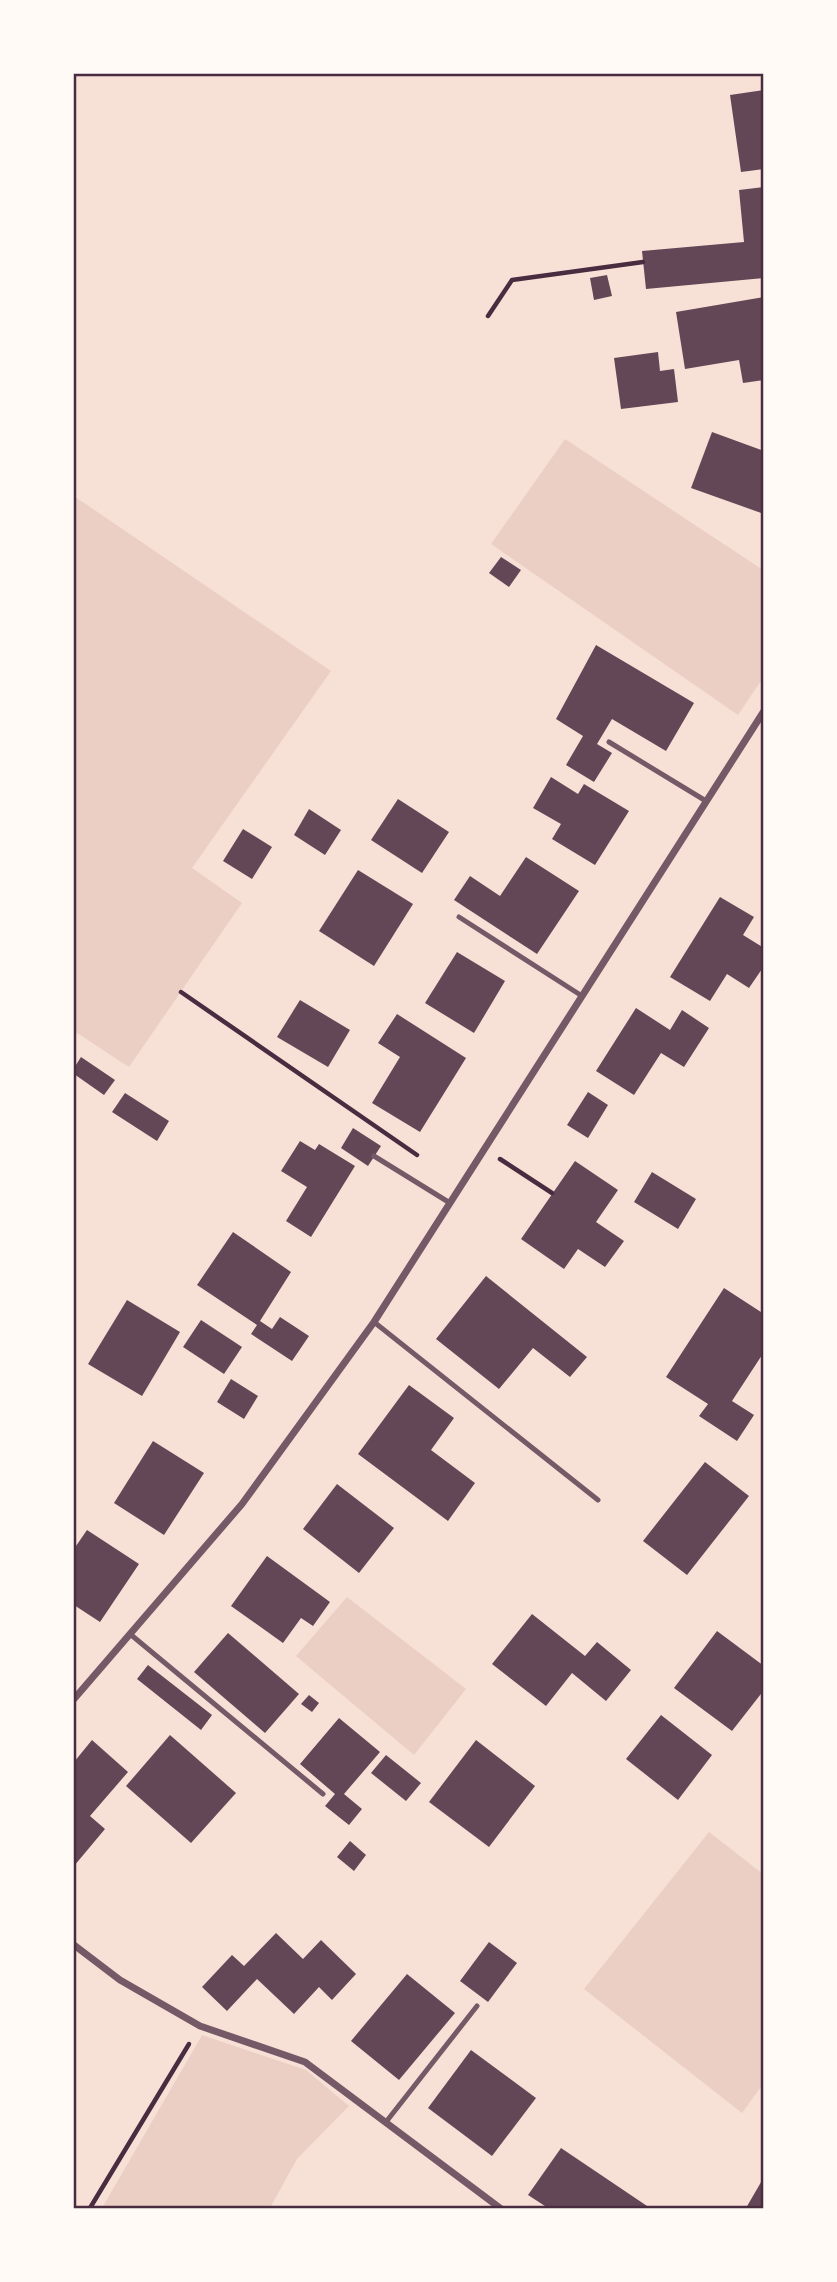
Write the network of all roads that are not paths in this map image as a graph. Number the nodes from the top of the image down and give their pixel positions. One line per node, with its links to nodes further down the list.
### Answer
1 (764, 711): 3 (street)
2 (609, 742): 3 (lane)
3 (706, 801): 5 (street)
4 (459, 917): 5 (lane)
5 (582, 996): 7 (street)
6 (374, 1156): 7 (lane)
7 (450, 1203): 8 (street)
8 (374, 1322): 9 (lane); 10 (street)
9 (598, 1500)
10 (130, 1634): 11 (street); 12 (lane)
11 (74, 1699)
12 (323, 1794)
13 (74, 1945): 15 (street)
14 (477, 2006): 15 (lane)
15 (386, 2122): 16 (street)
16 (500, 2208)

